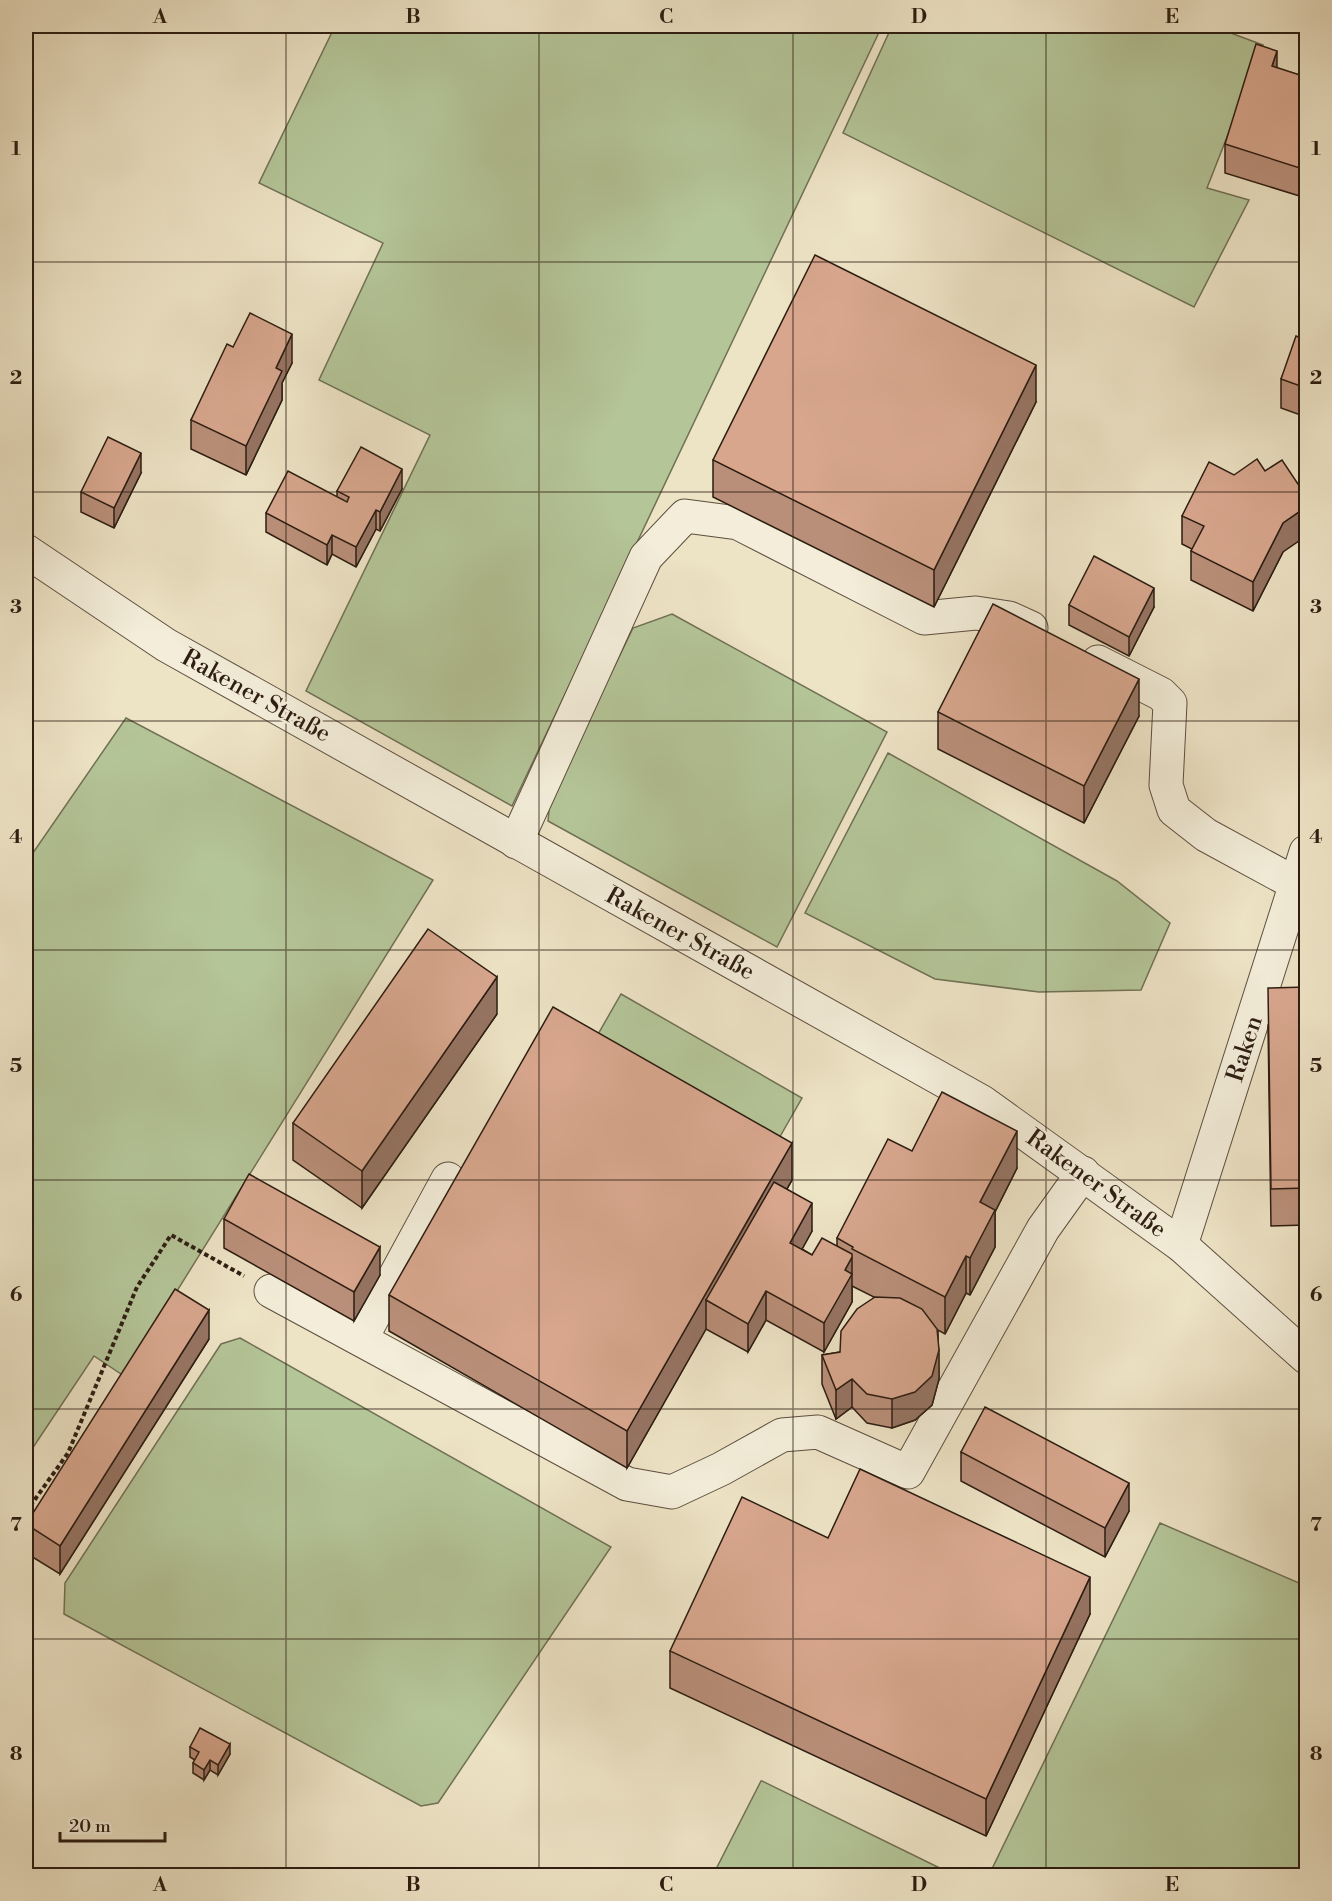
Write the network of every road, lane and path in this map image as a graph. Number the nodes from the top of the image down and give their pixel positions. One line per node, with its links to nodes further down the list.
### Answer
1 (26, 551): 2 (street, Rakener Straße)
2 (516, 842): 4 (street); 5 (street, Rakener Straße)
3 (1306, 852): 4 (street, Raken)
4 (1298, 885): 7 (street, Raken)
5 (1083, 1173): 7 (street, Rakener Straße); 9 (street)
6 (448, 1179): 9 (street)
7 (1181, 1245): 10 (street, Rakener Straße)
8 (271, 1291): 9 (street); 11 (path)
9 (362, 1340)
10 (1306, 1357)
11 (26, 1512)

